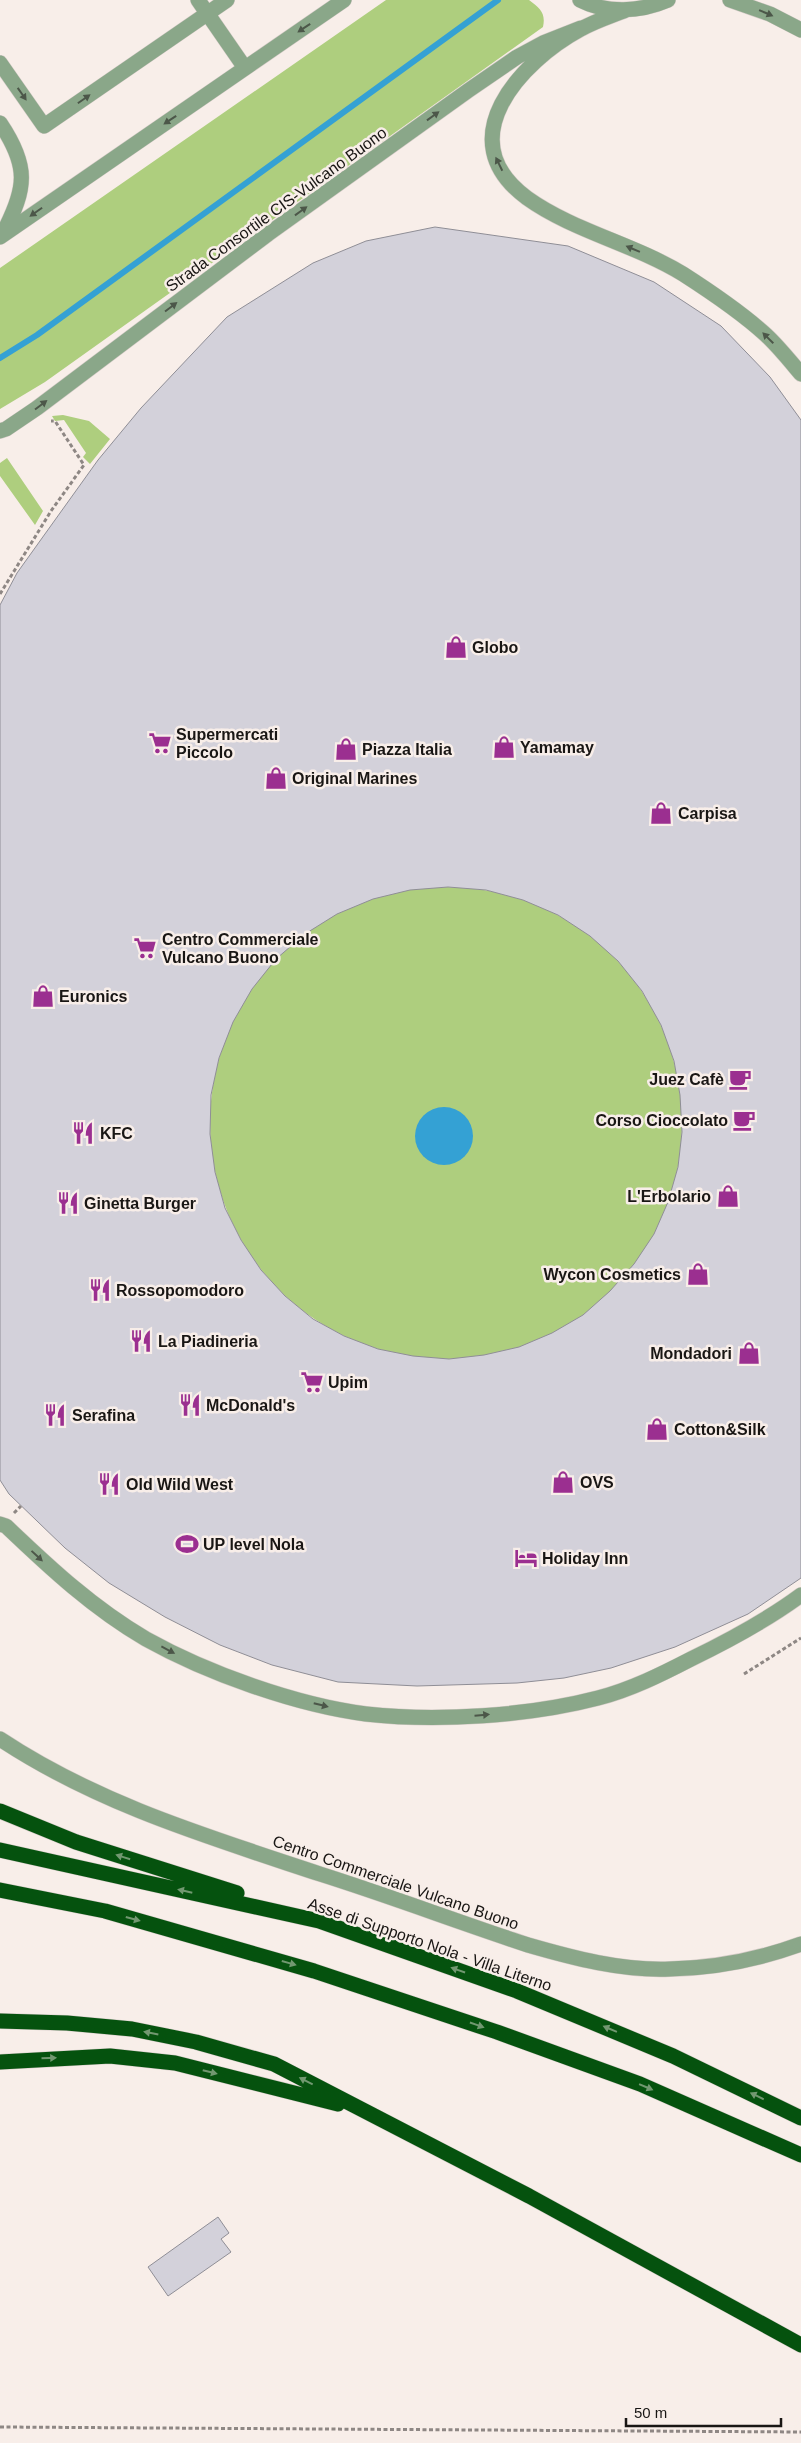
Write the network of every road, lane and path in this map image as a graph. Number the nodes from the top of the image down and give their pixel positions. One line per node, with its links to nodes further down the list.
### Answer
1 (198, 0): 8 (street)
2 (227, 0): 8 (street)
3 (344, 0): 12 (street, one-way to 12)
4 (580, 0): 7 (street)
5 (668, 0): 7 (street)
6 (730, 0): 10 (street, one-way to 10)
7 (626, 10): 9 (street)
8 (208, 14): 11 (street, one-way to 8); 12 (street)
9 (581, 28): 15 (street, one-way to 9); 17 (street, Strada Consortile CIS-Vulcano Buono, one-way to 9)
10 (801, 30)
11 (0, 63)
12 (245, 68): 14 (street, one-way to 14)
13 (0, 123): 14 (street)
14 (1, 236)
15 (801, 374)
16 (48, 421): 18 (path)
17 (2, 432)
18 (45, 521): 19 (path); 21 (path)
19 (49, 527)
20 (19, 548): 21 (path)
21 (23, 554): 22 (path)
22 (0, 594)
23 (0, 1524): 24 (street, one-way to 24)
24 (801, 1595)
25 (801, 1638): 26 (path)
26 (744, 1674)
27 (0, 1738): 34 (street, Centro Commerciale Vulcano Buono)
28 (0, 1811): 33 (highway, one-way to 28)
29 (0, 1850): 33 (highway, Asse di Supporto Nola - Villa Literno, one-way to 29)
30 (0, 1890): 32 (highway)
31 (0, 1900): 32 (highway)
32 (104, 1911): 39 (highway, one-way to 39)
33 (319, 1920): 38 (highway, Asse di Supporto Nola - Villa Literno, one-way to 33)
34 (801, 1944)
35 (0, 2021): 37 (highway, one-way to 35)
36 (0, 2062): 37 (highway, one-way to 37)
37 (364, 2111): 40 (highway)
38 (801, 2118)
39 (801, 2155)
40 (801, 2344)
41 (0, 2427): 42 (path)
42 (801, 2432)

